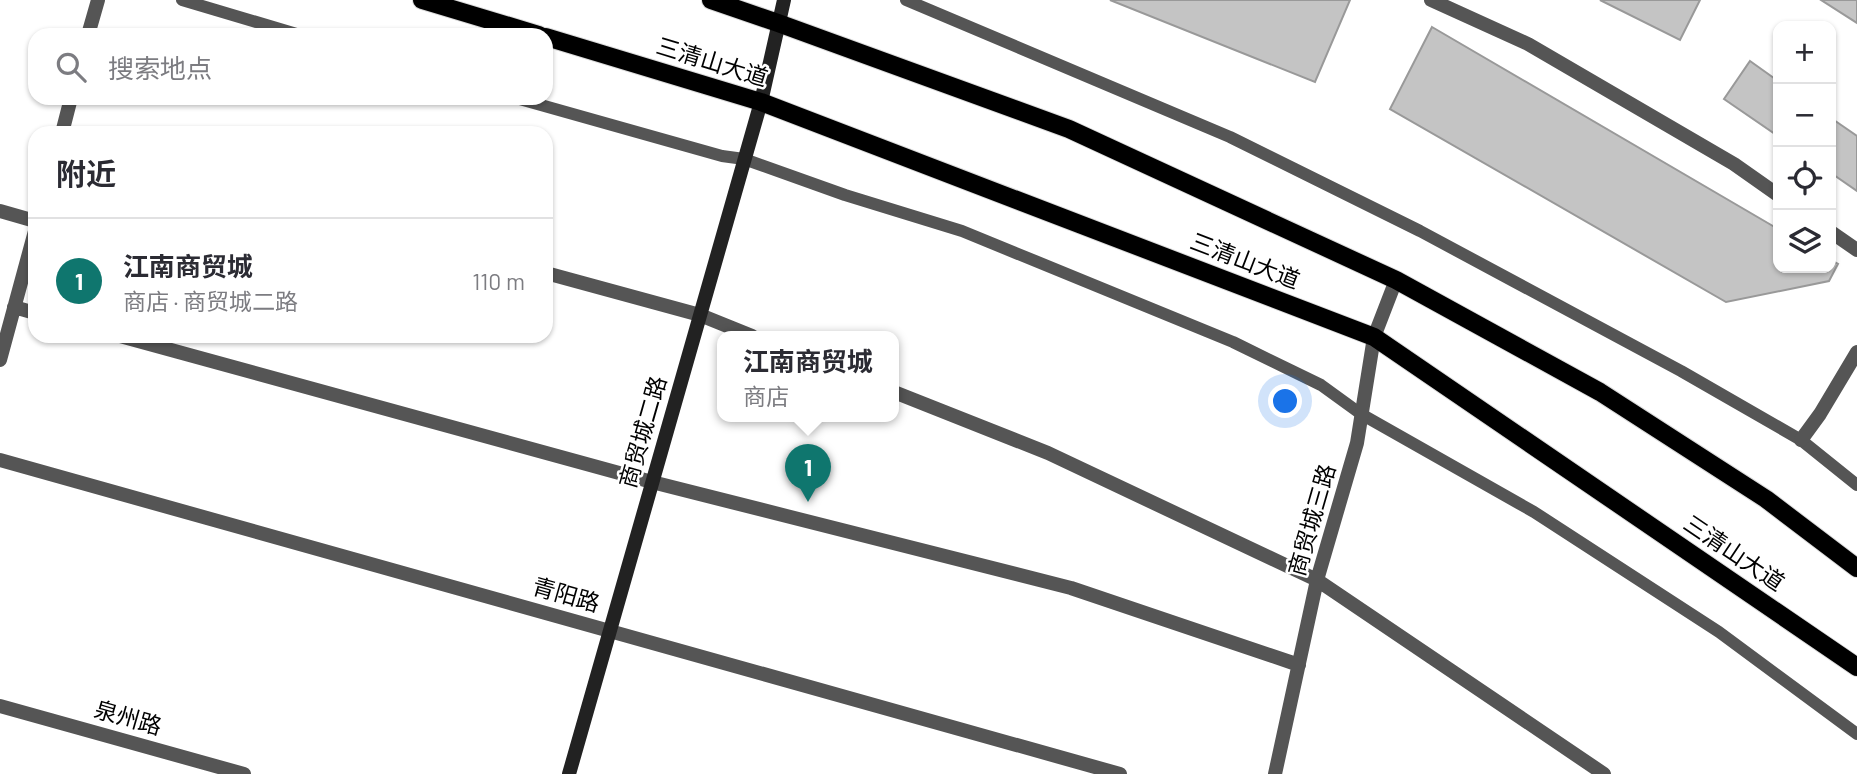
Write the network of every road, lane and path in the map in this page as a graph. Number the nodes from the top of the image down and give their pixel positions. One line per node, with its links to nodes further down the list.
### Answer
1 (98, 0): 9 (street)
2 (182, 0): 10 (lane)
3 (422, 0): 11 (main road)
4 (711, 0): 8 (main road, 三清山大道)
5 (784, 0): 8 (street, 商贸城二路)
6 (906, 0): 36 (lane)
7 (1432, 0): 18 (street)
8 (778, 23): 13 (street, 商贸城二路); 25 (main road, 三清山大道)
9 (90, 28)
10 (276, 28)
11 (515, 28)
12 (553, 39): 13 (main road, 三清山大道)
13 (761, 102): 17 (street, 商贸城二路); 30 (main road, 三清山大道)
14 (69, 105): 16 (street)
15 (541, 105): 17 (lane)
16 (64, 126)
17 (744, 159): 28 (street, 商贸城二路); 35 (lane)
18 (1773, 191)
19 (0, 211): 20 (street)
20 (28, 219)
21 (1836, 235): 22 (street)
22 (1857, 250)
23 (28, 256): 26 (street)
24 (553, 275): 28 (street)
25 (1396, 280): 30 (street, 商贸城三路); 40 (main road, 三清山大道)
26 (14, 307): 27 (street); 33 (street)
27 (28, 311)
28 (700, 315): 29 (street); 38 (street, 商贸城二路)
29 (739, 331)
30 (1374, 337): 35 (street, 商贸城三路); 44 (main road, 三清山大道)
31 (146, 343): 38 (street)
32 (1857, 352): 36 (street)
33 (0, 360)
34 (899, 394): 41 (street)
35 (1362, 414): 41 (street, 商贸城三路); 46 (lane)
36 (1801, 440): 39 (lane)
37 (0, 460): 42 (street, 青阳路)
38 (652, 482): 42 (street, 商贸城二路); 43 (street)
39 (1857, 485)
40 (1857, 568)
41 (1318, 580): 43 (street, 商贸城三路); 51 (street)
42 (610, 631): 48 (street, 商贸城二路); 49 (street, 青阳路)
43 (1299, 665): 50 (street, 商贸城三路)
44 (1857, 667)
45 (0, 706): 47 (street, 泉州路)
46 (1857, 734)
47 (244, 774)
48 (569, 774)
49 (1120, 774)
50 (1275, 774)
51 (1604, 774)

